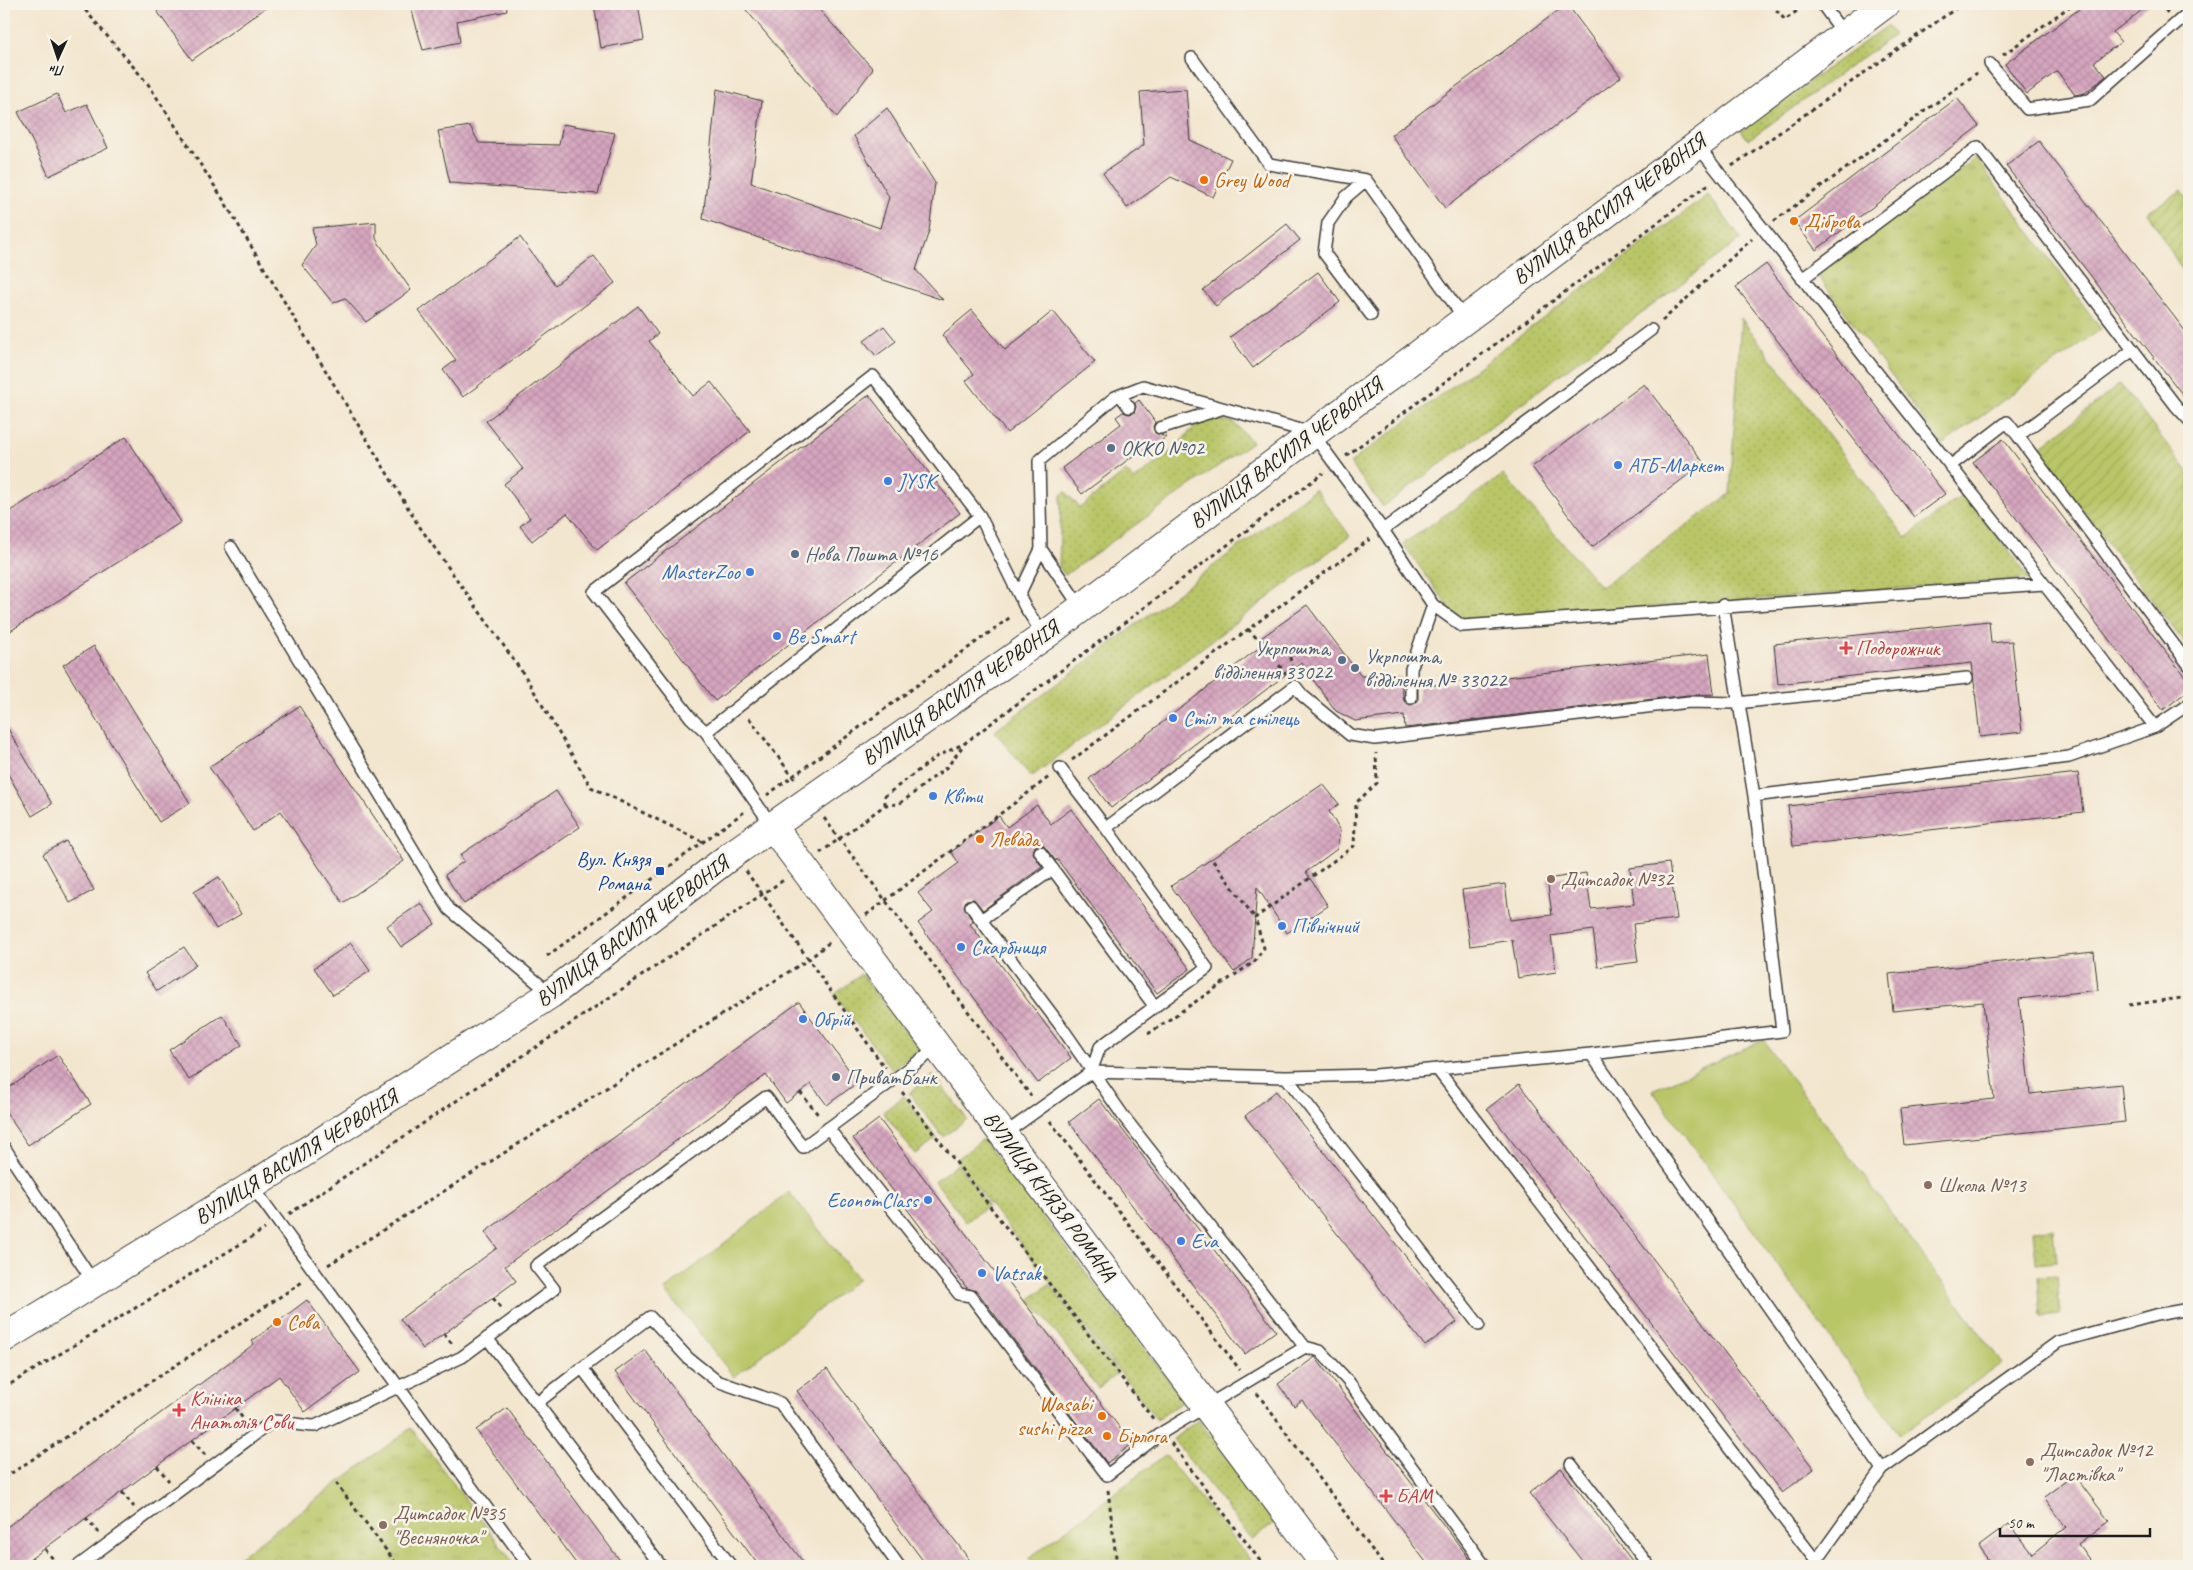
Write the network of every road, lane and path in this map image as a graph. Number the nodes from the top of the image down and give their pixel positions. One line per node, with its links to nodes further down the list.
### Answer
1 (80, 4): 63 (path)
2 (1771, 4): 3 (path)
3 (1806, 4)
4 (1822, 4): 9 (lane)
5 (1885, 4): 9 (main road, ВУЛИЦЯ ВАСИЛЯ ЧЕРВОНІЯ)
6 (1962, 4): 13 (path)
7 (2073, 4): 11 (path)
8 (2189, 12): 11 (lane)
9 (1844, 34): 12 (main road, ВУЛИЦЯ ВАСИЛЯ ЧЕРВОНІЯ)
10 (1192, 58): 14 (lane)
11 (1990, 64): 15 (path)
12 (1695, 144): 13 (lane); 18 (main road, ВУЛИЦЯ ВАСИЛЯ ЧЕРВОНІЯ)
13 (1720, 174): 15 (lane); 28 (path)
14 (1366, 180): 17 (lane); 18 (lane)
15 (1763, 230): 16 (lane); 19 (path)
16 (1802, 280): 20 (lane); 29 (lane)
17 (1371, 315)
18 (1464, 318): 26 (main road, ВУЛИЦЯ ВАСИЛЯ ЧЕРВОНІЯ)
19 (1651, 330): 31 (lane)
20 (2133, 350): 24 (lane); 27 (lane)
21 (1120, 395): 22 (lane); 23 (lane); 33 (lane)
22 (1129, 407)
23 (1221, 409): 25 (lane); 26 (lane)
24 (2189, 420)
25 (1160, 428)
26 (1312, 433): 28 (lane); 39 (main road, ВУЛИЦЯ ВАСИЛЯ ЧЕРВОНІЯ)
27 (2018, 436): 29 (lane); 43 (lane)
28 (1336, 463): 31 (lane); 52 (path)
29 (1950, 466): 34 (lane)
30 (980, 516): 35 (lane); 48 (lane); 50 (lane)
31 (1382, 530): 36 (lane); 40 (path)
32 (231, 547): 77 (lane)
33 (1041, 548): 35 (lane); 39 (lane)
34 (2044, 584): 37 (lane); 49 (lane)
35 (1019, 595): 38 (lane)
36 (1432, 605): 37 (lane); 45 (lane)
37 (1723, 605): 46 (lane)
38 (1025, 607): 41 (lane); 54 (path)
39 (1081, 608): 41 (main road, ВУЛИЦЯ ВАСИЛЯ ЧЕРВОНІЯ)
40 (1248, 630): 42 (path); 53 (path)
41 (1044, 636): 56 (main road, ВУЛИЦЯ ВАСИЛЯ ЧЕРВОНІЯ)
42 (1263, 645)
43 (2189, 665)
44 (1967, 678): 46 (lane)
45 (1411, 698)
46 (1737, 703): 51 (lane); 55 (lane)
47 (2189, 704): 49 (lane)
48 (740, 705): 50 (lane); 54 (path)
49 (2155, 727): 55 (lane)
50 (706, 732): 57 (lane)
51 (1375, 739): 60 (lane); 72 (path)
52 (965, 743): 58 (path); 58 (path)
53 (1060, 768): 60 (lane); 70 (path)
54 (793, 776): 56 (path); 57 (path)
55 (1754, 796): 83 (lane)
56 (809, 799): 59 (main road, ВУЛИЦЯ ВАСИЛЯ ЧЕРВОНІЯ); 62 (path)
57 (757, 803): 59 (lane); 61 (path)
58 (885, 805): 62 (path)
59 (773, 827): 65 (main road, ВУЛИЦЯ ВАСИЛЯ ЧЕРВОНІЯ); 67 (main road, ВУЛИЦЯ КНЯЗЯ РОМАНА)
60 (1106, 828): 80 (lane)
61 (719, 830): 63 (path); 65 (path)
62 (840, 838): 67 (path); 70 (path)
63 (703, 842): 75 (path)
64 (1040, 852): 68 (lane)
65 (734, 854): 69 (path); 77 (main road, ВУЛИЦЯ ВАСИЛЯ ЧЕРВОНІЯ)
66 (1213, 861): 72 (path)
67 (804, 866): 69 (path); 74 (main road, ВУЛИЦЯ КНЯЗЯ РОМАНА)
68 (1053, 869): 73 (lane); 80 (lane)
69 (764, 895): 76 (path); 94 (path)
70 (886, 900): 74 (path); 89 (path)
71 (971, 906): 73 (lane)
72 (1255, 918): 81 (path)
73 (982, 920): 85 (lane)
74 (849, 927): 76 (path); 82 (main road, ВУЛИЦЯ КНЯЗЯ РОМАНА)
75 (547, 956)
76 (808, 959): 87 (path); 95 (path)
77 (551, 994): 93 (main road, ВУЛИЦЯ ВАСИЛЯ ЧЕРВОНІЯ)
78 (2189, 997): 79 (path)
79 (2129, 1005)
80 (1155, 1007): 85 (lane)
81 (1140, 1039)
82 (938, 1047): 87 (lane); 91 (main road, ВУЛИЦЯ КНЯЗЯ РОМАНА)
83 (1591, 1054): 84 (lane); 110 (lane)
84 (1437, 1069): 86 (lane); 115 (lane)
85 (1091, 1072): 86 (lane); 89 (lane); 101 (lane)
86 (1286, 1077): 98 (lane)
87 (894, 1080): 90 (lane); 108 (path)
88 (800, 1092): 90 (path)
89 (1041, 1109): 91 (lane); 103 (path)
90 (828, 1128): 100 (lane); 111 (lane)
91 (1004, 1135): 107 (main road, ВУЛИЦЯ КНЯЗЯ РОМАНА)
92 (4, 1147): 96 (lane)
93 (252, 1186): 94 (lane); 96 (main road, ВУЛИЦЯ ВАСИЛЯ ЧЕРВОНІЯ)
94 (279, 1221): 95 (lane); 105 (path)
95 (316, 1273): 104 (lane); 112 (path)
96 (94, 1283): 99 (main road, ВУЛИЦЯ ВАСИЛЯ ЧЕРВОНІЯ)
97 (2189, 1310): 110 (lane)
98 (1479, 1325)
99 (4, 1338)
100 (487, 1338): 104 (lane); 106 (lane)
101 (1305, 1347): 103 (lane); 127 (lane)
102 (582, 1368): 106 (lane); 121 (lane); 122 (lane)
103 (1249, 1382): 107 (lane); 126 (path)
104 (397, 1387): 117 (lane); 119 (lane)
105 (4, 1388)
106 (537, 1403): 120 (lane)
107 (1208, 1406): 108 (lane); 125 (main road, ВУЛИЦЯ КНЯЗЯ РОМАНА)
108 (1163, 1432): 111 (lane); 124 (path)
109 (1571, 1464): 128 (lane)
110 (1882, 1469): 115 (lane)
111 (1107, 1476): 123 (path)
112 (4, 1478)
113 (336, 1483): 118 (path)
114 (44, 1549): 116 (path)
115 (1817, 1565)
116 (59, 1566)
117 (78, 1566)
118 (398, 1566)
119 (529, 1566)
120 (661, 1566)
121 (731, 1566)
122 (899, 1566)
123 (1117, 1566)
124 (1264, 1566)
125 (1326, 1566)
126 (1384, 1566)
127 (1485, 1566)
128 (1649, 1566)

